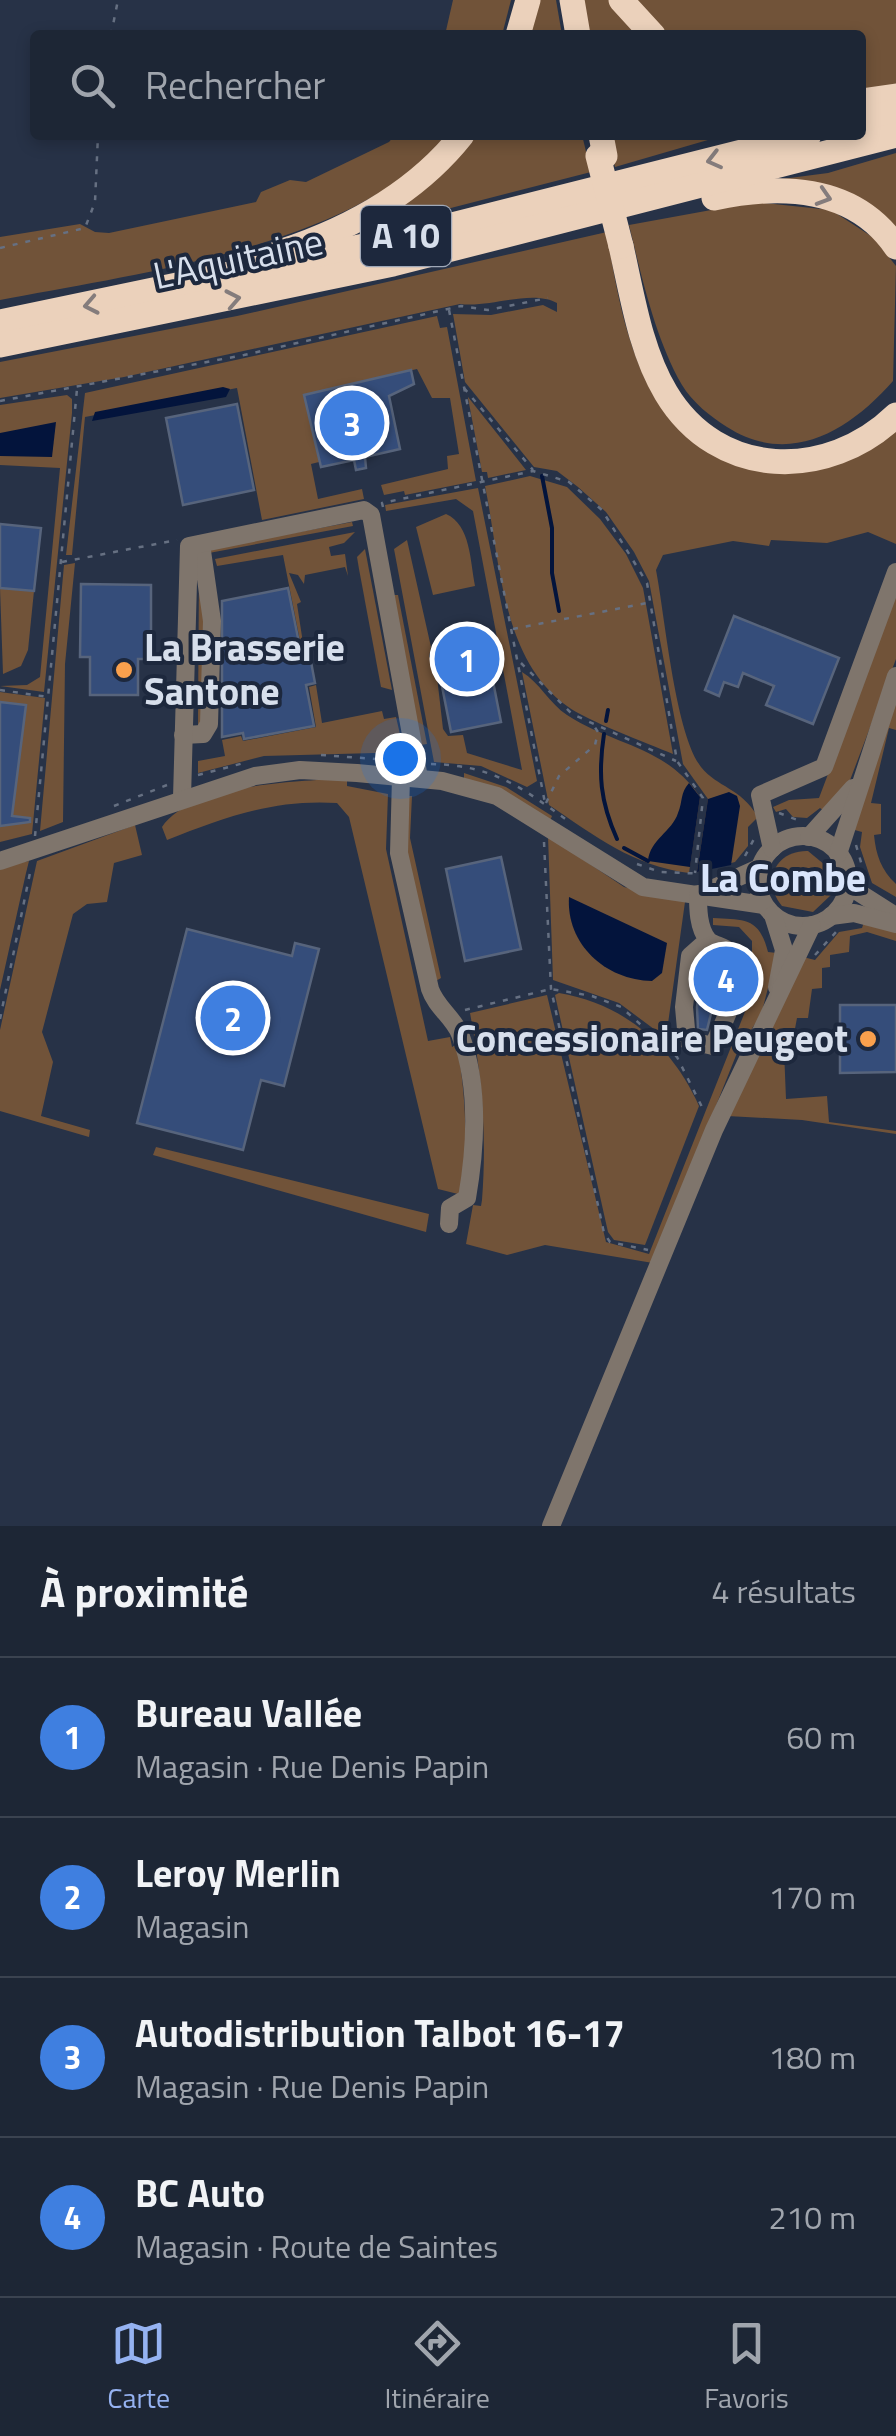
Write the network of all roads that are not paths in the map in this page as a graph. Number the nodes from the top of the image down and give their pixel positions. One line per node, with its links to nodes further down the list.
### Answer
1 (528, 0): 4 (highway)
2 (568, 0): 5 (highway); 6 (highway)
3 (621, 0): 7 (highway)
4 (519, 30)
5 (570, 30)
6 (577, 30)
7 (648, 30)
8 (896, 96): 9 (highway)
9 (866, 101)
10 (896, 112): 11 (highway)
11 (866, 120)
12 (896, 135): 16 (highway, L'Aquitaine / A 10)
13 (457, 140): 19 (highway)
14 (789, 140): 19 (highway, L'Aquitaine / A 10, one-way to 19)
15 (599, 145): 17 (highway, bridge)
16 (493, 238): 18 (highway, one-way to 18); 21 (highway, L'Aquitaine / A 10, one-way to 16)
17 (625, 245): 22 (highway); 23 (highway)
18 (896, 247)
19 (151, 293): 20 (highway, L'Aquitaine / A 10, one-way to 20)
20 (0, 322)
21 (0, 345)
22 (896, 397)
23 (896, 415)
24 (201, 544): 27 (street); 27 (street); 29 (street)
25 (896, 572): 31 (street)
26 (896, 676): 28 (street)
27 (190, 735): 30 (street)
28 (865, 766): 32 (street); 34 (street)
29 (411, 767): 30 (street); 38 (street); 46 (street)
30 (187, 784): 35 (street)
31 (767, 816): 32 (street); 33 (street)
32 (803, 837): 33 (street); 34 (street)
33 (772, 849): 36 (street)
34 (838, 854): 37 (street)
35 (0, 860)
36 (760, 867): 38 (street); 39 (street)
37 (856, 882): 40 (street); 41 (street)
38 (696, 885): 39 (street); 44 (street)
39 (769, 910): 43 (street); 45 (street)
40 (896, 915)
41 (831, 916): 42 (street); 43 (street)
42 (896, 924)
43 (812, 925): 45 (street)
44 (708, 940): 44 (street)
45 (767, 1020): 47 (street)
46 (449, 1224)
47 (551, 1526)

